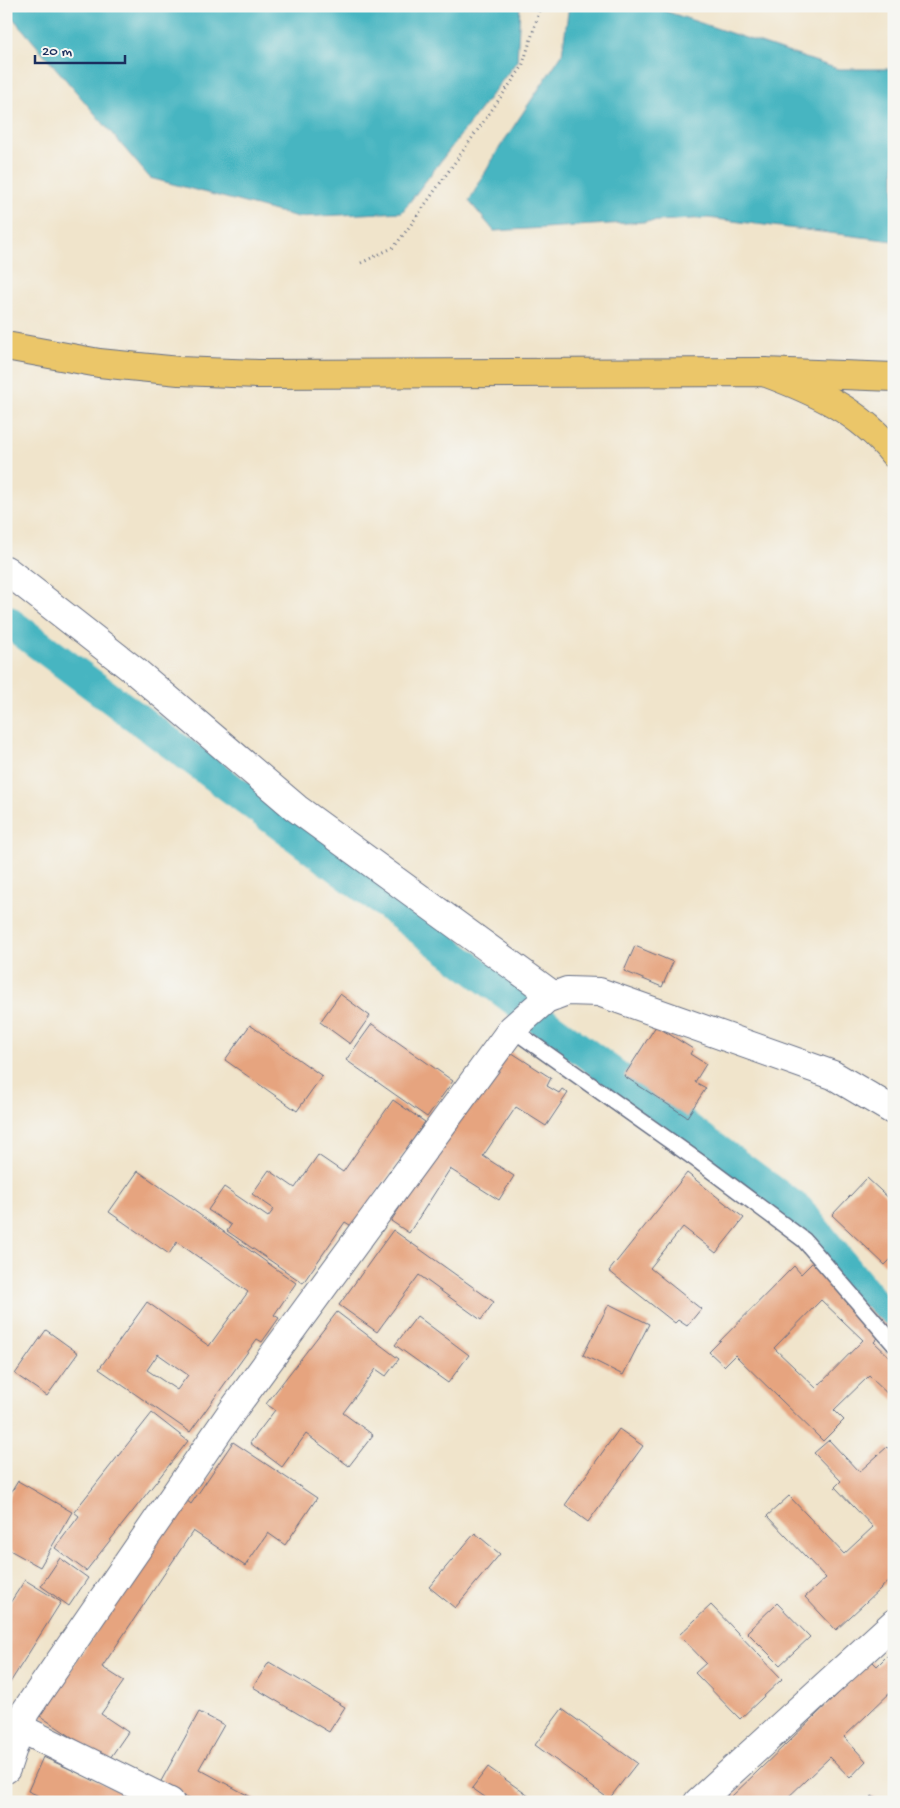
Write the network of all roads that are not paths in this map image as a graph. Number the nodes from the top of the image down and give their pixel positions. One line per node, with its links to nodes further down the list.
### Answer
1 (6, 346): 2 (main road)
2 (764, 372): 3 (main road); 4 (main road)
3 (894, 378)
4 (894, 454)
5 (6, 570): 6 (street)
6 (550, 998): 7 (street); 8 (street)
7 (512, 1029): 9 (lane); 11 (street)
8 (894, 1111)
9 (894, 1344)
10 (894, 1623): 14 (street)
11 (20, 1728): 12 (street); 13 (street)
12 (6, 1769)
13 (170, 1802)
14 (698, 1802)

